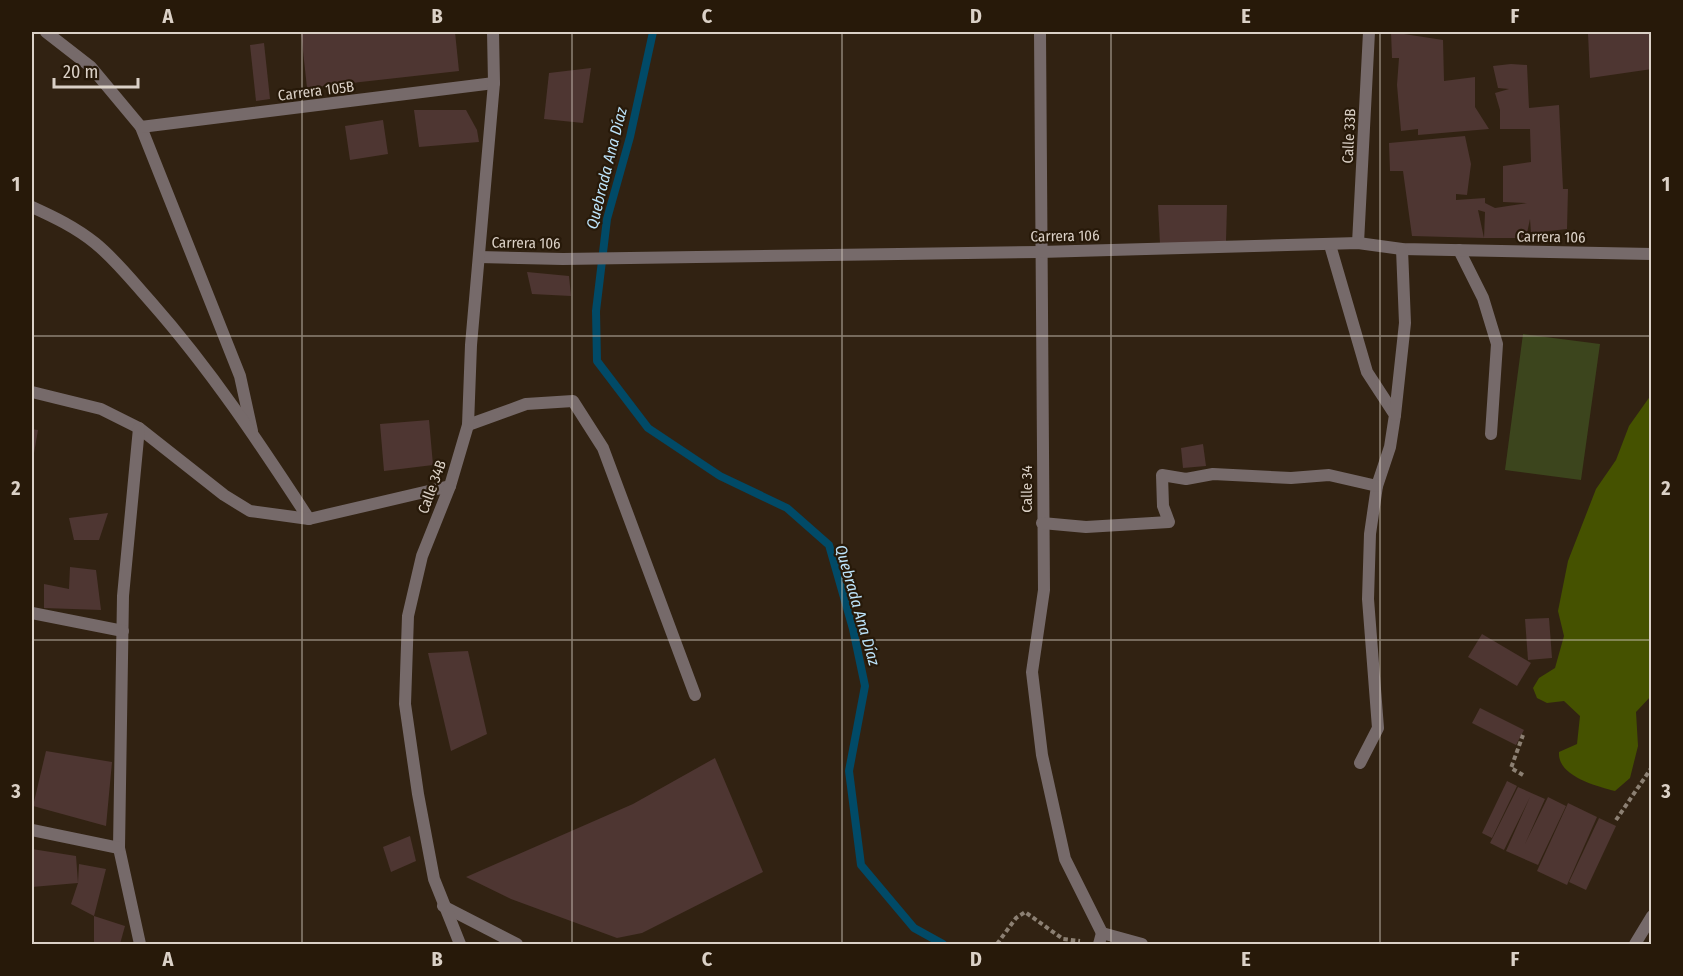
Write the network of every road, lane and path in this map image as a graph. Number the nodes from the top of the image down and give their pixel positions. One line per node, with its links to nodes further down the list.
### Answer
1 (46, 32): 6 (street)
2 (493, 32): 5 (street, Calle 34B)
3 (1040, 32): 12 (street, Calle 34)
4 (1370, 32): 8 (street, Calle 33B)
5 (494, 83): 6 (street, Carrera 105B); 14 (street, Calle 34B)
6 (141, 127): 19 (street)
7 (32, 207): 19 (street)
8 (1359, 243): 9 (street, Carrera 106); 10 (street, Carrera 106)
9 (1330, 245): 12 (street, Carrera 106); 16 (street)
10 (1402, 249): 11 (street, Carrera 106); 16 (street)
11 (1460, 250): 13 (street, Carrera 106); 20 (street)
12 (1040, 252): 14 (street, Carrera 106); 24 (street, Calle 34)
13 (1652, 254)
14 (479, 257): 17 (street, Calle 34B)
15 (32, 392): 18 (street)
16 (1395, 415): 22 (street)
17 (468, 425): 21 (street, Calle 34B); 27 (street)
18 (139, 428): 23 (street); 26 (street)
19 (252, 431): 23 (street)
20 (1491, 434)
21 (450, 486): 23 (street); 35 (street, Calle 34B)
22 (1377, 486): 24 (street); 29 (street)
23 (309, 519)
24 (1042, 523): 37 (street, Calle 34)
25 (32, 614): 26 (street)
26 (123, 631): 34 (street)
27 (695, 695)
28 (1523, 735): 31 (path)
29 (1360, 763)
30 (1652, 767): 32 (path)
31 (1523, 775)
32 (1616, 820)
33 (32, 830): 34 (street)
34 (119, 848): 38 (street)
35 (443, 906): 39 (street, Calle 34B); 40 (street)
36 (1652, 916): 43 (street)
37 (1101, 939): 41 (path); 42 (street)
38 (140, 945)
39 (460, 945)
40 (517, 945)
41 (997, 945)
42 (1142, 945)
43 (1635, 945)

